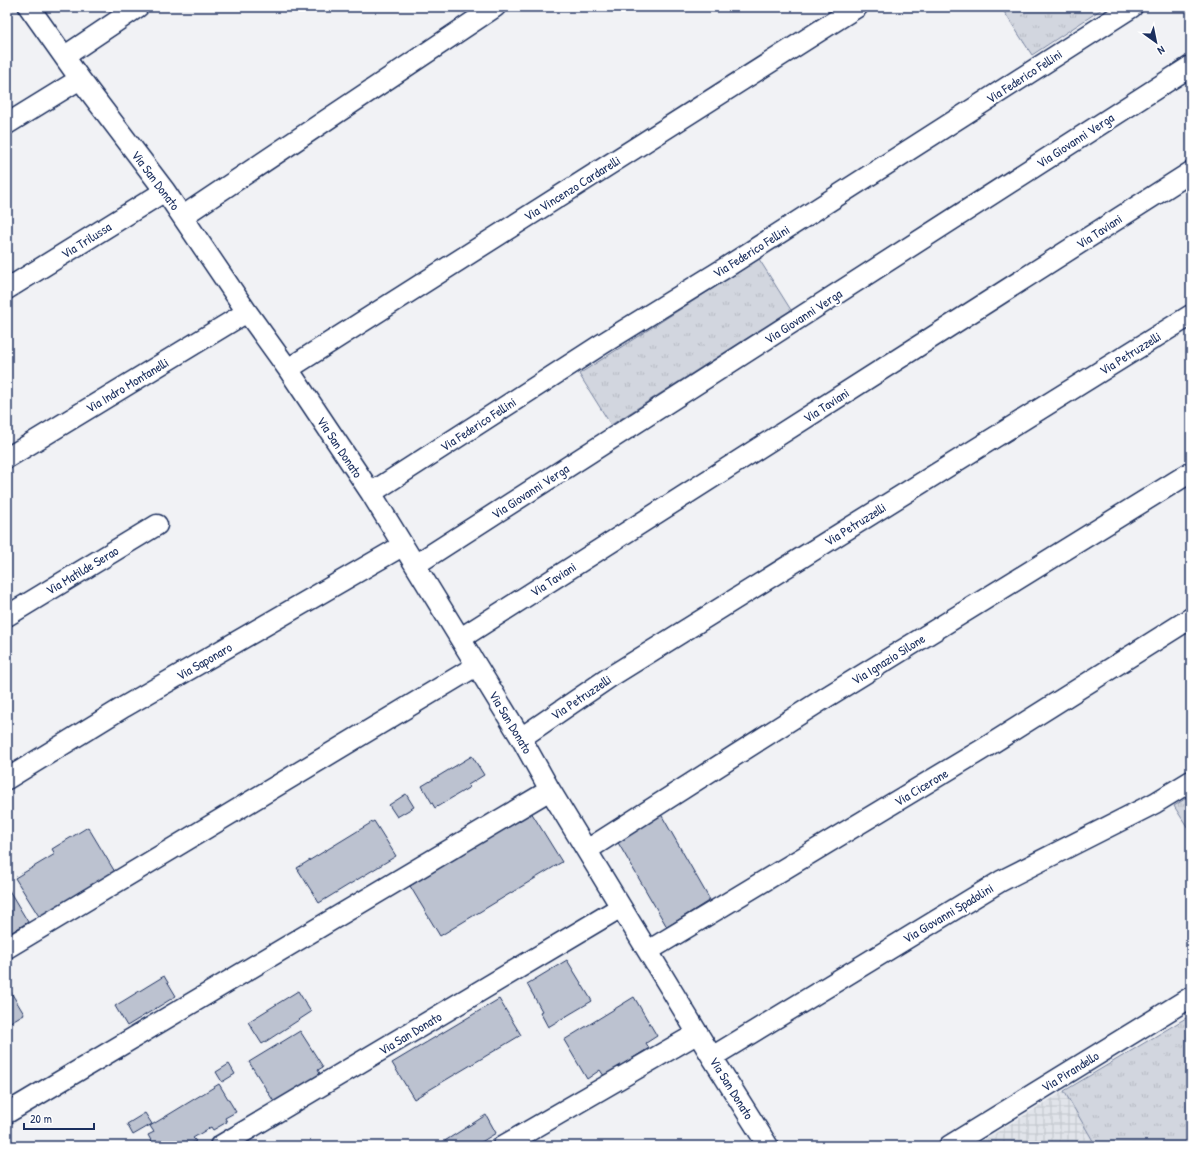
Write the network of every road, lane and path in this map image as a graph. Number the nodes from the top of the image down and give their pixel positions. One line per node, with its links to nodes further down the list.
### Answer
1 (29, 7): 6 (street, Via San Donato)
2 (138, 7): 6 (street)
3 (495, 7): 12 (street)
4 (857, 7): 16 (street, Via Vincenzo Cardarelli)
5 (1132, 7): 19 (street, Via Federico Fellini)
6 (65, 56): 8 (street, Via San Donato)
7 (1191, 66): 22 (street, Via Giovanni Verga)
8 (80, 80): 9 (street); 11 (street, Via San Donato)
9 (7, 124)
10 (1191, 172): 25 (street, Via Taviani)
11 (166, 191): 12 (street, Via San Donato); 13 (street, Via Trilussa)
12 (183, 216): 14 (street, Via San Donato)
13 (7, 289)
14 (247, 312): 16 (street, Via San Donato); 17 (street, Via Indro Montanelli)
15 (1191, 315): 27 (street, Via Petruzzelli)
16 (288, 369): 19 (street, Via San Donato)
17 (7, 458)
18 (1191, 472): 31 (street, Via Ignazio Silone)
19 (371, 493): 21 (street, Via San Donato)
20 (157, 525): 23 (street, Via Matilde Serao)
21 (402, 546): 22 (street, Via San Donato); 28 (street, Via Saponaro)
22 (415, 565): 25 (street, Via San Donato)
23 (7, 616)
24 (1191, 618): 34 (street, Via Cicerone)
25 (460, 638): 26 (street, Via San Donato)
26 (476, 666): 27 (street, Via San Donato); 33 (street)
27 (521, 738): 30 (street, Via San Donato)
28 (7, 779)
29 (1191, 781): 37 (street, Via Giovanni Spadolini)
30 (550, 790): 31 (street, Via San Donato); 38 (street)
31 (587, 850): 32 (street, Via San Donato)
32 (621, 907): 34 (street, Via San Donato); 39 (street, Via San Donato)
33 (7, 948)
34 (648, 951): 36 (street, Via San Donato)
35 (1191, 997): 42 (street, Via Pirandello)
36 (698, 1033): 37 (street, Via San Donato); 40 (street)
37 (712, 1057): 41 (street, Via San Donato)
38 (7, 1113)
39 (220, 1146)
40 (504, 1146)
41 (768, 1146)
42 (948, 1146)

